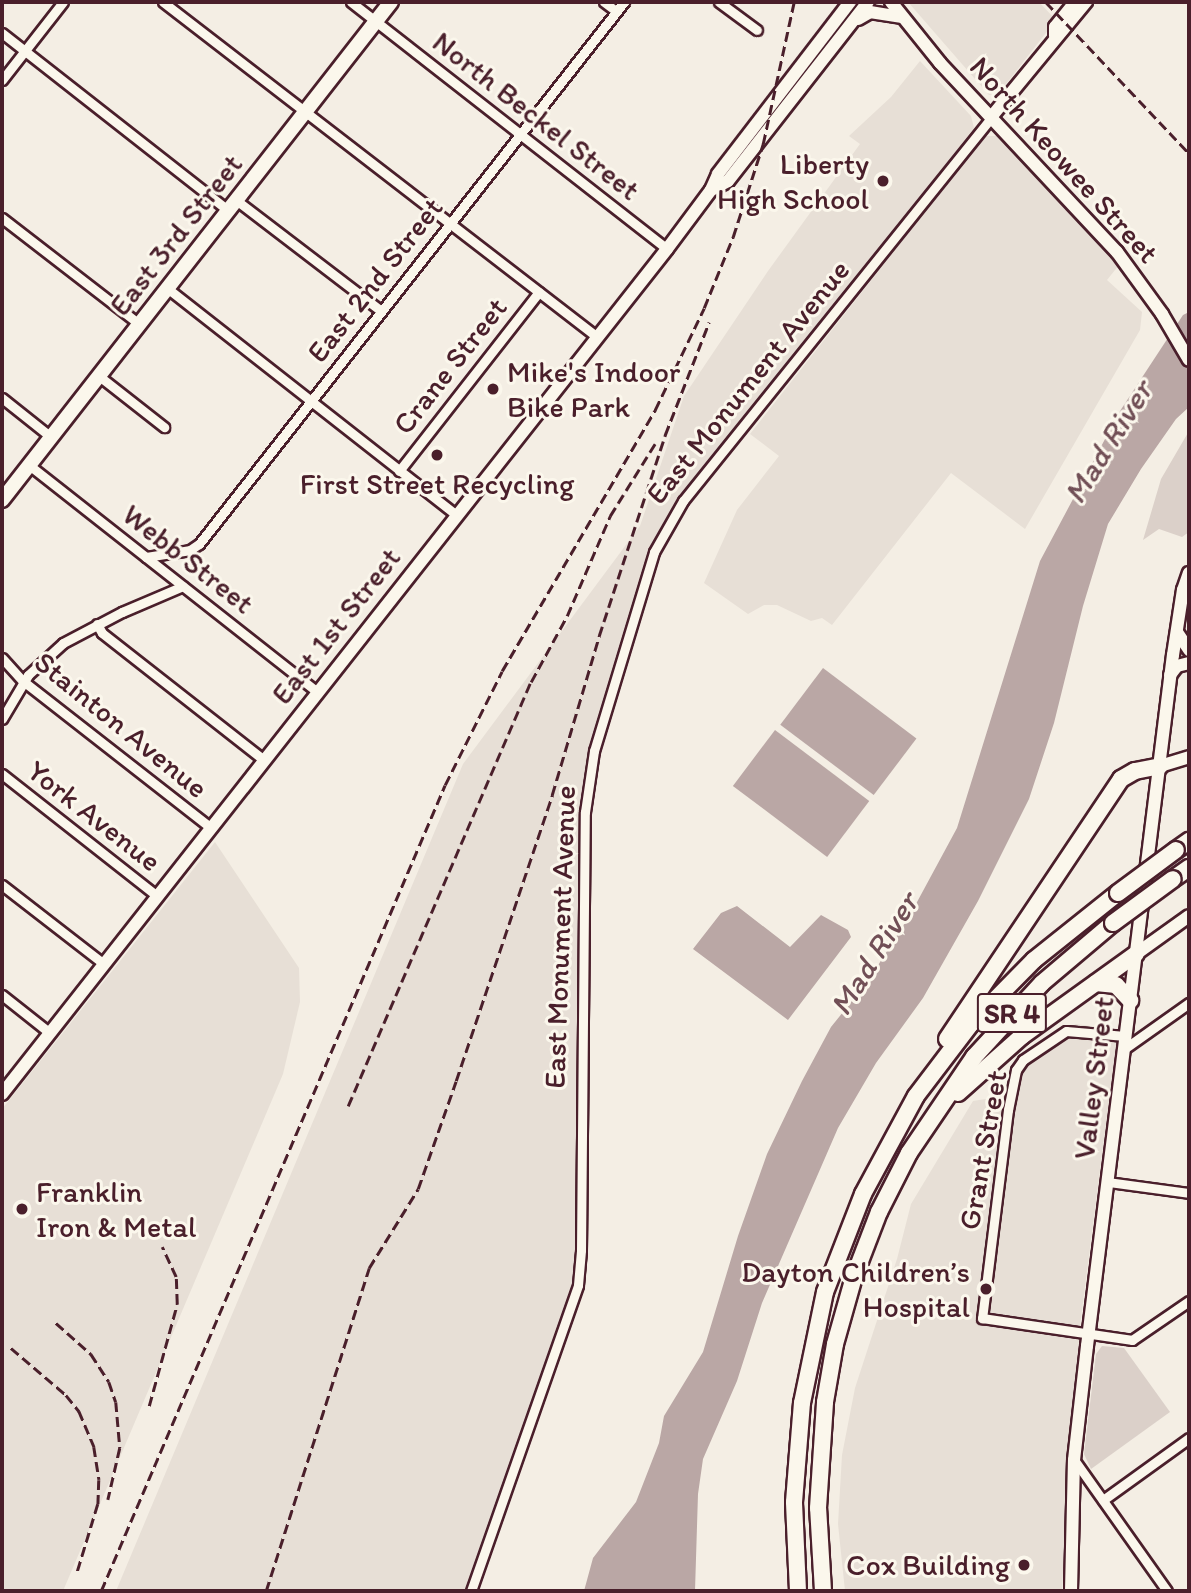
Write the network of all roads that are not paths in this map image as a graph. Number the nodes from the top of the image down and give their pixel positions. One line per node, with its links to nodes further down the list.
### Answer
1 (63, 2): 20 (street)
2 (163, 2): 22 (street)
3 (351, 2): 15 (street, North Beckel Street)
4 (391, 2): 15 (main road, East 3rd Street)
5 (604, 2): 13 (street)
6 (624, 2): 13 (street, East 2nd Street)
7 (719, 2): 17 (street)
8 (850, 2): 25 (main road, East 1st Street)
9 (868, 2): 16 (main road, East 1st Street)
10 (891, 2): 14 (main road, North Keowee Street)
11 (1075, 2): 19 (main road, East Monument Avenue)
12 (1086, 2): 19 (main road, East Monument Avenue)
13 (616, 11): 24 (street, East 2nd Street)
14 (901, 16): 16 (main road); 23 (main road, North Keowee Street)
15 (376, 21): 22 (main road, East 3rd Street); 24 (street, North Beckel Street)
16 (852, 23): 25 (main road, East 1st Street)
17 (757, 30)
18 (2, 33): 20 (street)
19 (1055, 36): 23 (main road, East Monument Avenue)
20 (24, 50): 21 (street); 26 (street)
21 (2, 80)
22 (305, 111): 26 (main road, East 3rd Street); 28 (street)
23 (992, 117): 35 (main road, North Keowee Street); 85 (street, East Monument Avenue)
24 (519, 134): 28 (street, East 2nd Street); 29 (street, North Beckel Street)
25 (711, 190): 29 (main road, East 1st Street)
26 (232, 205): 30 (main road, East 3rd Street); 32 (street)
27 (2, 218): 33 (street)
28 (450, 223): 31 (street); 32 (street, East 2nd Street)
29 (667, 249): 34 (main road, East 1st Street)
30 (167, 288): 33 (main road, East 3rd Street); 38 (street)
31 (539, 292): 34 (street); 42 (street, Crane Street)
32 (381, 311): 38 (street, East 2nd Street)
33 (139, 324): 36 (main road, East 3rd Street)
34 (596, 336): 44 (main road, East 1st Street)
35 (1189, 360)
36 (99, 376): 39 (street); 40 (main road, East 3rd Street)
37 (2, 398): 40 (street)
38 (311, 401): 42 (street); 45 (street, East 2nd Street)
39 (164, 427)
40 (51, 438): 41 (main road, East 3rd Street)
41 (29, 465): 43 (main road, East 3rd Street); 45 (street, Webb Street)
42 (399, 471): 44 (street)
43 (2, 500)
44 (456, 515): 55 (main road, East 1st Street)
45 (146, 557): 47 (street, Webb Street)
46 (1189, 573): 49 (main road, Valley Street)
47 (183, 586): 48 (street); 55 (street, Webb Street)
48 (97, 624): 54 (street); 58 (street)
49 (1177, 632): 50 (main road); 53 (main road, Valley Street)
50 (1189, 650)
51 (2, 658): 54 (street, Stainton Avenue)
52 (1189, 663): 53 (main road)
53 (1170, 675): 59 (main road, Valley Street)
54 (23, 681): 56 (street); 61 (street, Stainton Avenue)
55 (317, 692): 58 (main road, East 1st Street)
56 (2, 719)
57 (1189, 757): 59 (main road)
58 (264, 760): 61 (main road, East 1st Street)
59 (1160, 766): 67 (main road, Valley Street); 75 (highway)
60 (2, 774): 65 (street, York Avenue)
61 (211, 828): 65 (main road, East 1st Street)
62 (1183, 845): 75 (highway, SR 4, bridge)
63 (1189, 868): 77 (highway, SR 4, bridge)
64 (2, 885): 68 (street)
65 (157, 896): 68 (main road, East 1st Street)
66 (1189, 916): 67 (main road)
67 (1136, 954): 69 (highway); 71 (main road, Valley Street)
68 (104, 964): 73 (main road, East 1st Street)
69 (1096, 983): 71 (highway); 77 (highway)
70 (2, 995): 73 (street)
71 (1130, 1000): 74 (main road, Valley Street)
72 (1189, 1003): 74 (street)
73 (50, 1033): 76 (main road, East 1st Street)
74 (1125, 1043): 78 (main road, Valley Street); 81 (street, Grant Street)
75 (939, 1062): 86 (highway, SR 4)
76 (2, 1094)
77 (928, 1121): 87 (highway, SR 4)
78 (1108, 1182): 79 (street); 81 (main road, Valley Street)
79 (1189, 1193)
80 (1189, 1301): 81 (street)
81 (1088, 1335): 83 (main road, Valley Street)
82 (1189, 1438): 84 (street)
83 (1074, 1460): 84 (street); 88 (main road, Valley Street)
84 (1102, 1500): 89 (street)
85 (471, 1591)
86 (798, 1591)
87 (822, 1591)
88 (1071, 1591)
89 (1167, 1591)

